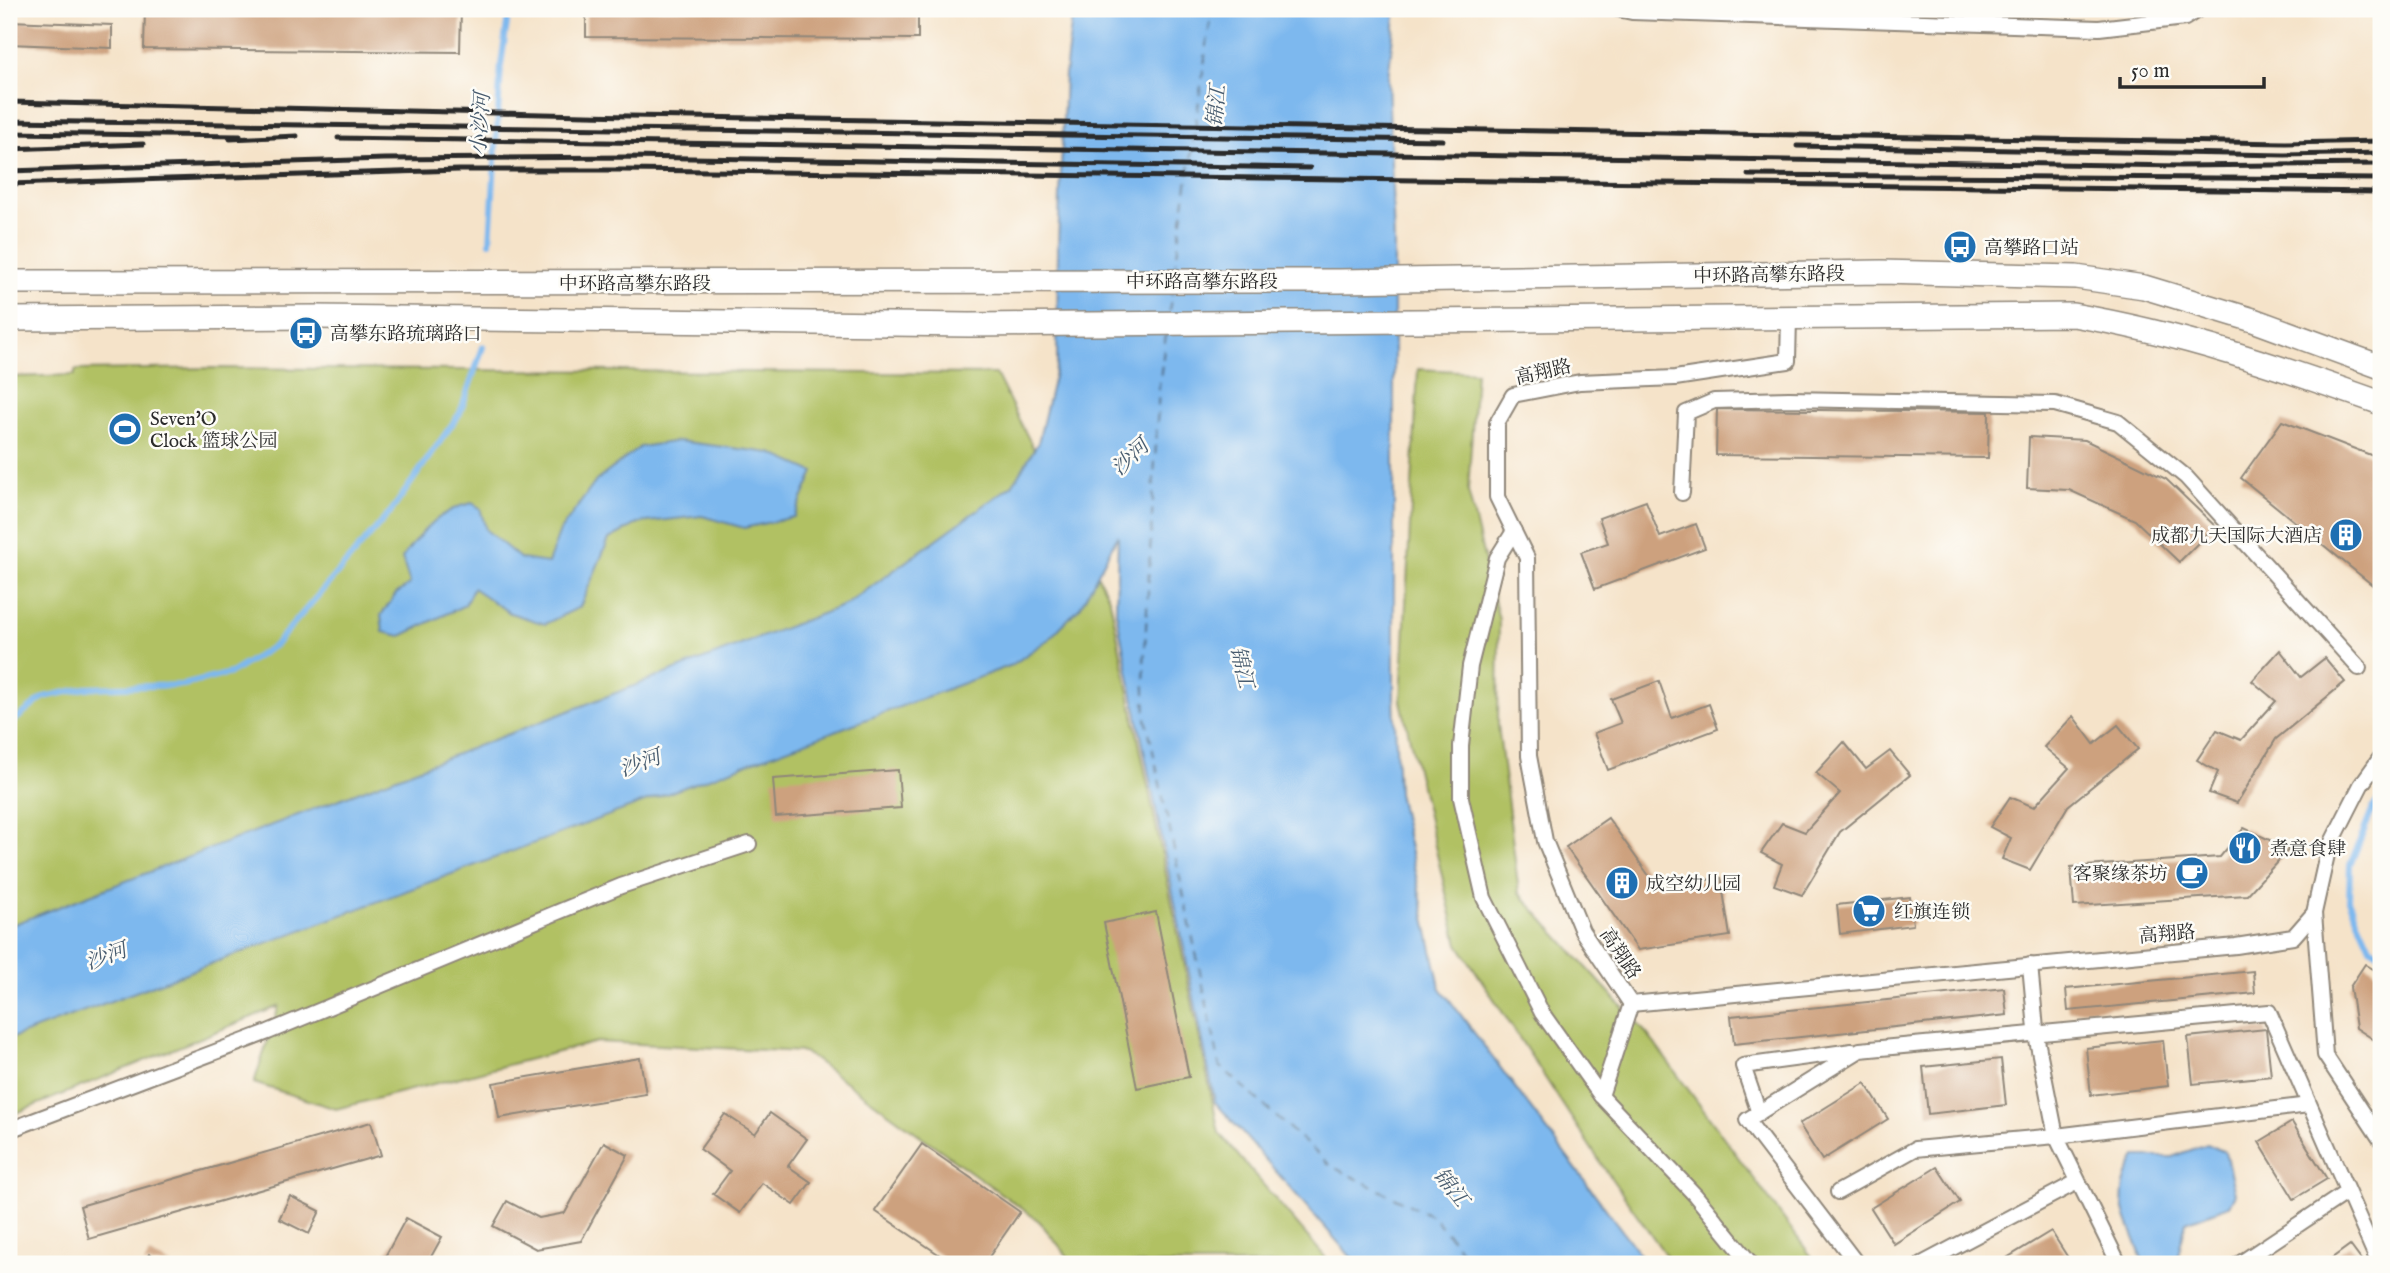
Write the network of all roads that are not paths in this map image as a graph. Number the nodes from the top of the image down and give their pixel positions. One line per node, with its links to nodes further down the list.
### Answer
1 (1618, 9): 2 (street)
2 (2199, 9)
3 (9, 282): 6 (main road, 中环路高攀东路段)
4 (1789, 317): 5 (main road, 中环路高攀东路段); 7 (main road, 中环路高攀东路段); 9 (street, 高翔路)
5 (9, 319)
6 (2381, 366)
7 (2381, 403)
8 (1682, 494): 10 (street)
9 (1514, 531): 15 (street, 高翔路); 18 (street)
10 (2359, 668)
11 (2381, 757): 13 (street)
12 (748, 844): 21 (street)
13 (2314, 913): 14 (street, 高翔路); 23 (street)
14 (2030, 965): 15 (street, 高翔路); 16 (street)
15 (1631, 1004): 18 (street)
16 (2037, 1035): 17 (street); 19 (street); 22 (street)
17 (1860, 1050): 20 (street); 20 (street)
18 (1601, 1096): 27 (street)
19 (2309, 1105): 22 (street); 26 (street)
20 (1759, 1113): 28 (street)
21 (9, 1130)
22 (2056, 1136): 24 (street); 25 (street)
23 (2381, 1140)
24 (2077, 1182): 29 (street); 30 (street)
25 (1838, 1192)
26 (2347, 1192): 31 (street); 32 (street)
27 (1751, 1264)
28 (1857, 1264)
29 (1922, 1264)
30 (2119, 1264)
31 (2239, 1264)
32 (2379, 1264)

